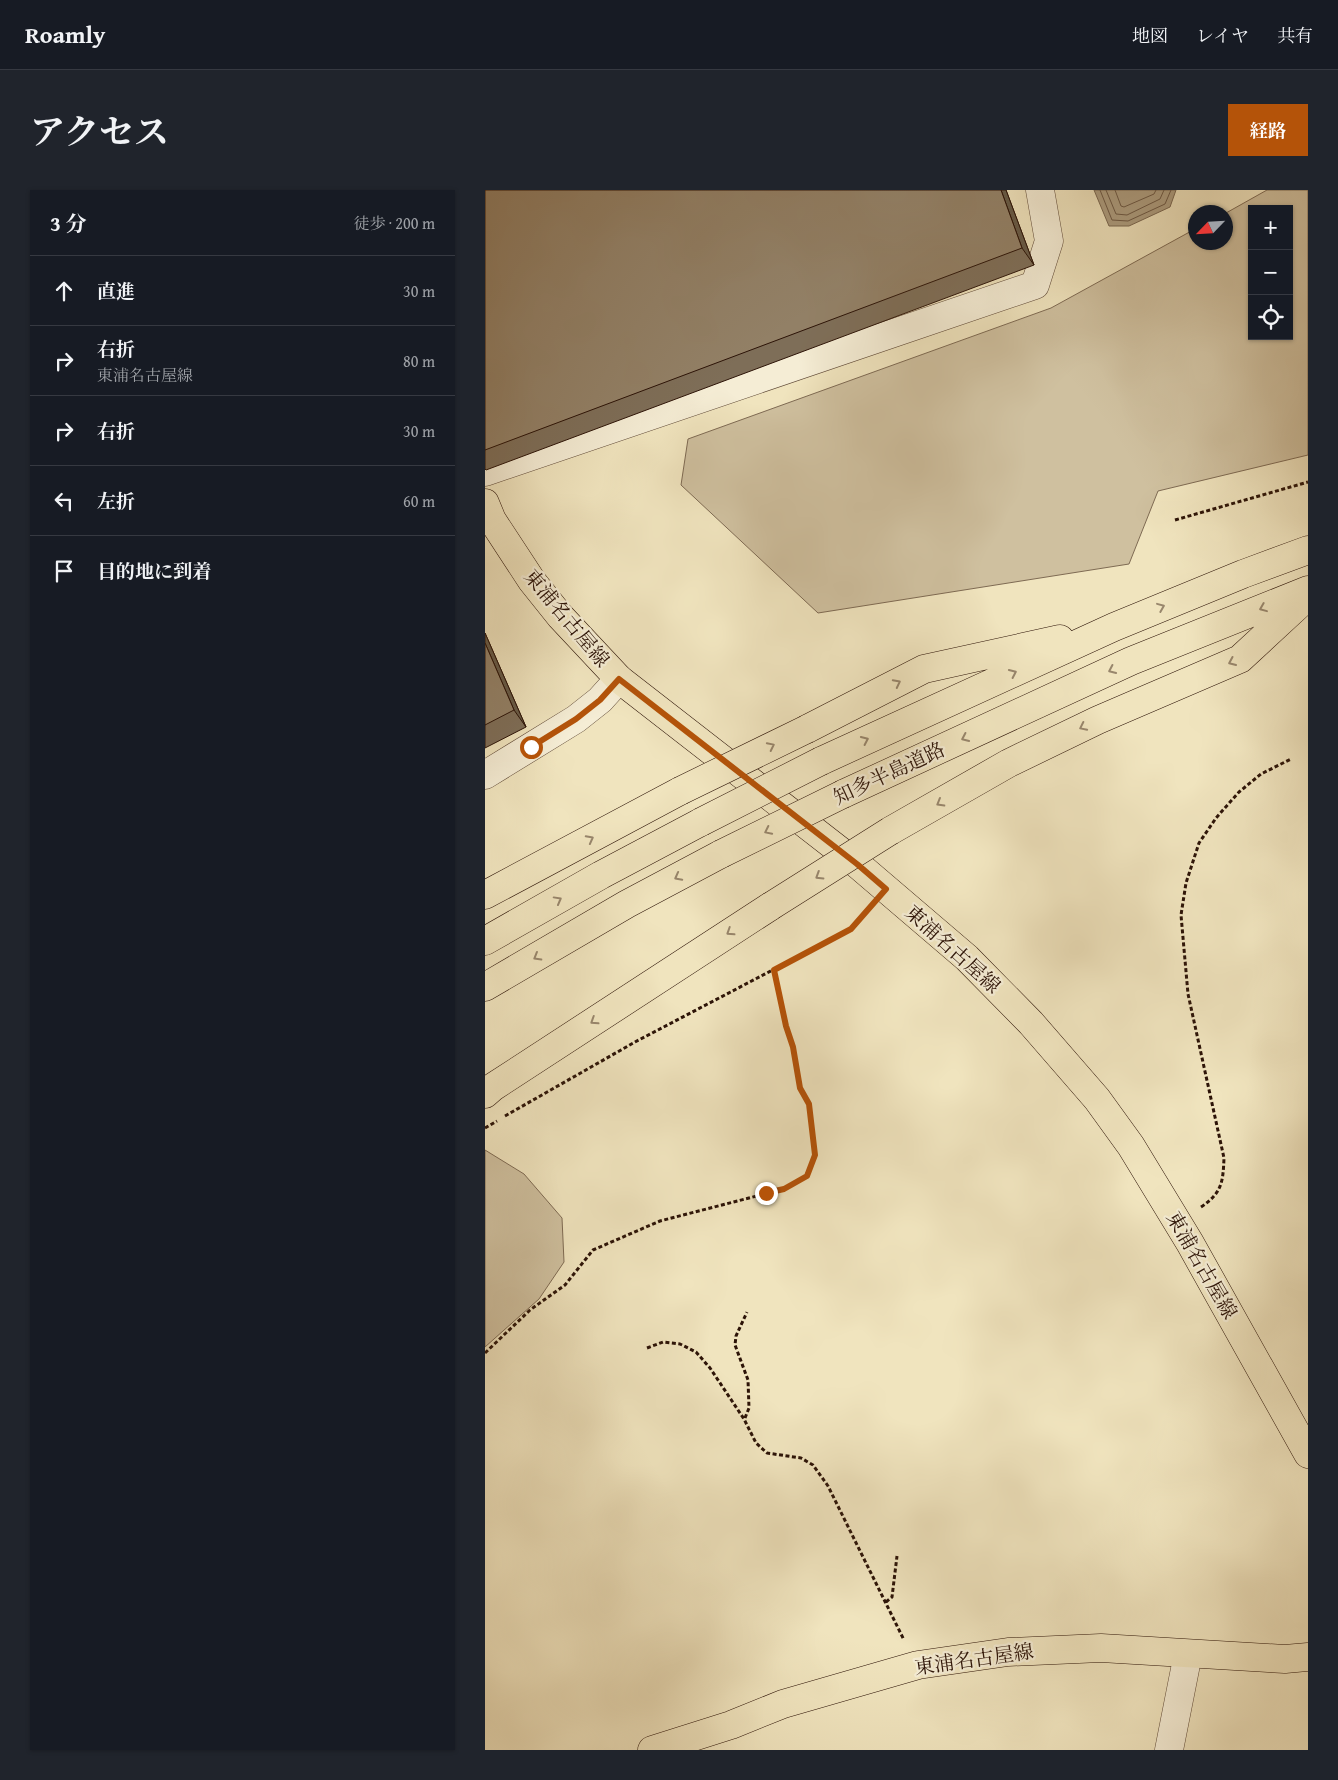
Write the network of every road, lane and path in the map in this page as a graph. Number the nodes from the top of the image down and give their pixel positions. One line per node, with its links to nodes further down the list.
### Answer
1 (1041, 190): 2 (street)
2 (485, 472)
3 (1308, 482): 5 (path)
4 (485, 503): 10 (main road, 東浦名古屋線)
5 (1175, 520)
6 (1308, 550): 9 (main road, 知多半島道路, one-way to 6)
7 (1308, 590): 17 (main road, 知多半島道路, one-way to 17, bridge)
8 (1308, 596): 18 (main road, one-way to 18, bridge)
9 (1113, 627): 14 (main road, one-way to 9, bridge); 15 (main road, 知多半島道路, one-way to 9, bridge)
10 (619, 679): 12 (street); 13 (main road, 東浦名古屋線)
11 (1291, 758): 20 (path)
12 (485, 775)
13 (886, 889): 16 (path); 20 (main road, 東浦名古屋線)
14 (485, 895)
15 (485, 941)
16 (774, 970): 19 (path); 23 (path)
17 (485, 987)
18 (485, 1094)
19 (485, 1128)
20 (1177, 1222): 25 (main road, 東浦名古屋線)
21 (747, 1312): 24 (path)
22 (647, 1348): 24 (path)
23 (485, 1353)
24 (745, 1419): 27 (path)
25 (1308, 1454)
26 (897, 1556): 27 (path)
27 (885, 1602): 30 (path)
28 (1188, 1654): 29 (main road, 東浦名古屋線); 30 (main road, 東浦名古屋線); 32 (street)
29 (1308, 1657)
30 (918, 1665): 31 (main road, 東浦名古屋線)
31 (652, 1750)
32 (1169, 1750)

